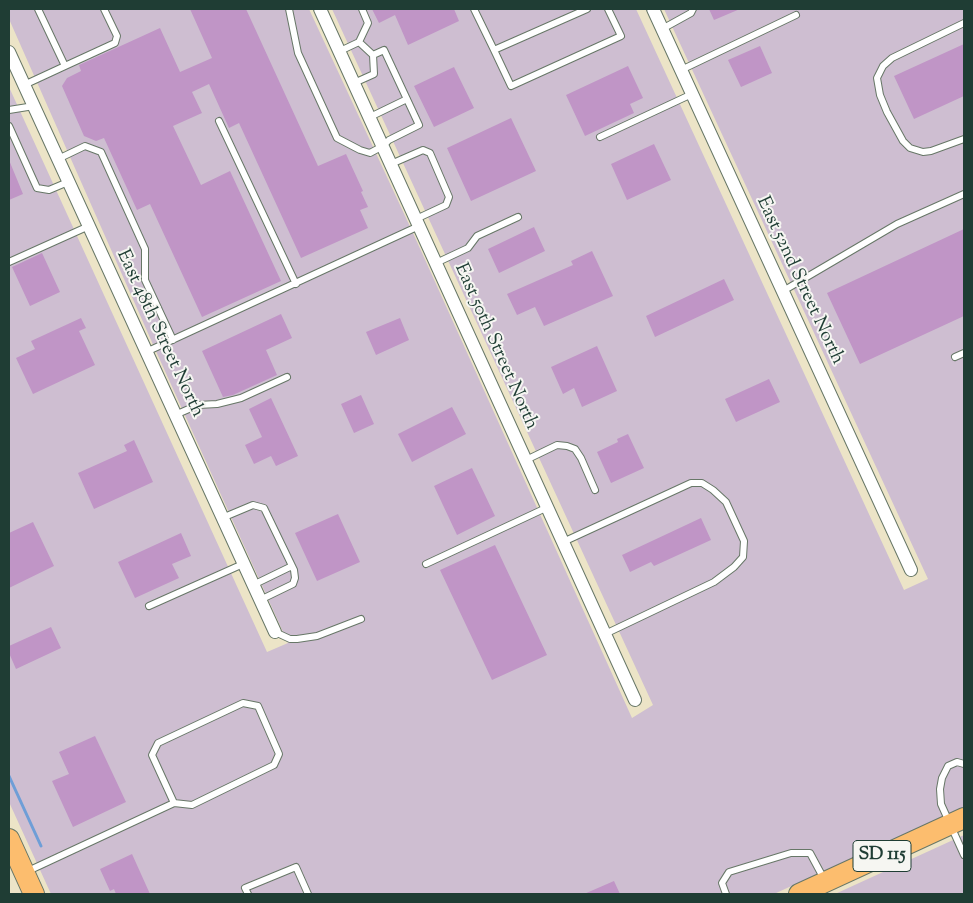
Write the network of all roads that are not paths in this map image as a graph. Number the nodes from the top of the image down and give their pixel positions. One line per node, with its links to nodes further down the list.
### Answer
1 (38, 9): 19 (lane)
2 (104, 9): 19 (lane)
3 (289, 9): 32 (lane)
4 (320, 9): 16 (street, East 50th Street North)
5 (362, 9): 14 (lane)
6 (474, 9): 15 (lane)
7 (587, 9): 15 (lane)
8 (608, 9): 15 (lane)
9 (653, 9): 13 (street, East 52nd Street North)
10 (693, 9): 13 (lane)
11 (796, 16): 20 (lane)
12 (964, 23): 31 (lane)
13 (662, 29): 20 (street, East 52nd Street North)
14 (359, 42): 16 (lane); 18 (lane)
15 (494, 50)
16 (340, 51): 21 (street, East 50th Street North)
17 (9, 52): 22 (street, East 48th Street North)
18 (373, 55): 21 (lane); 24 (lane)
19 (65, 66): 22 (lane)
20 (681, 70): 23 (street, East 52nd Street North)
21 (354, 83): 27 (street, East 50th Street North)
22 (24, 85): 25 (street, East 48th Street North)
23 (692, 94): 30 (lane); 43 (street, East 52nd Street North)
24 (407, 99): 27 (lane); 32 (lane)
25 (34, 106): 26 (lane); 33 (street, East 48th Street North)
26 (9, 110)
27 (370, 116): 32 (street, East 50th Street North)
28 (220, 121): 42 (lane)
29 (9, 126): 35 (lane)
30 (600, 137)
31 (964, 139)
32 (383, 146): 34 (street, East 50th Street North)
33 (58, 158): 35 (street, East 48th Street North); 44 (lane)
34 (391, 164): 38 (street, East 50th Street North); 38 (lane)
35 (68, 182): 39 (street, East 48th Street North)
36 (964, 194): 43 (lane)
37 (518, 217): 41 (lane)
38 (418, 223): 41 (street, East 50th Street North); 42 (lane)
39 (89, 226): 40 (lane); 45 (street, East 48th Street North)
40 (9, 262)
41 (436, 264): 50 (street, East 50th Street North)
42 (296, 284): 44 (lane)
43 (782, 291): 58 (street, East 52nd Street North)
44 (173, 340): 45 (lane)
45 (146, 352): 49 (street, East 48th Street North)
46 (964, 353): 47 (lane)
47 (955, 357)
48 (287, 377): 49 (lane)
49 (175, 415): 53 (street, East 48th Street North)
50 (526, 460): 51 (lane); 52 (street, East 50th Street North)
51 (595, 490)
52 (548, 507): 54 (street, East 50th Street North); 56 (lane)
53 (222, 518): 55 (street, East 48th Street North); 57 (lane)
54 (563, 542): 64 (street, East 50th Street North); 64 (lane)
55 (243, 564): 59 (street, East 48th Street North); 61 (lane)
56 (426, 564)
57 (292, 566): 59 (lane); 60 (lane)
58 (911, 570)
59 (253, 584): 60 (street, East 48th Street North)
60 (260, 600): 63 (street, East 48th Street North)
61 (149, 606)
62 (360, 619): 63 (lane)
63 (275, 632)
64 (605, 634): 65 (street, East 50th Street North)
65 (635, 700)
66 (964, 764): 68 (lane)
67 (174, 803): 67 (lane); 71 (lane)
68 (957, 821): 70 (lane); 72 (main road, SD 115)
69 (9, 839): 71 (main road)
70 (964, 855)
71 (24, 873): 73 (main road)
72 (826, 882): 76 (lane); 77 (main road, SD 115)
73 (34, 894)
74 (248, 894): 75 (lane)
75 (308, 894)
76 (726, 894)
77 (799, 894)

